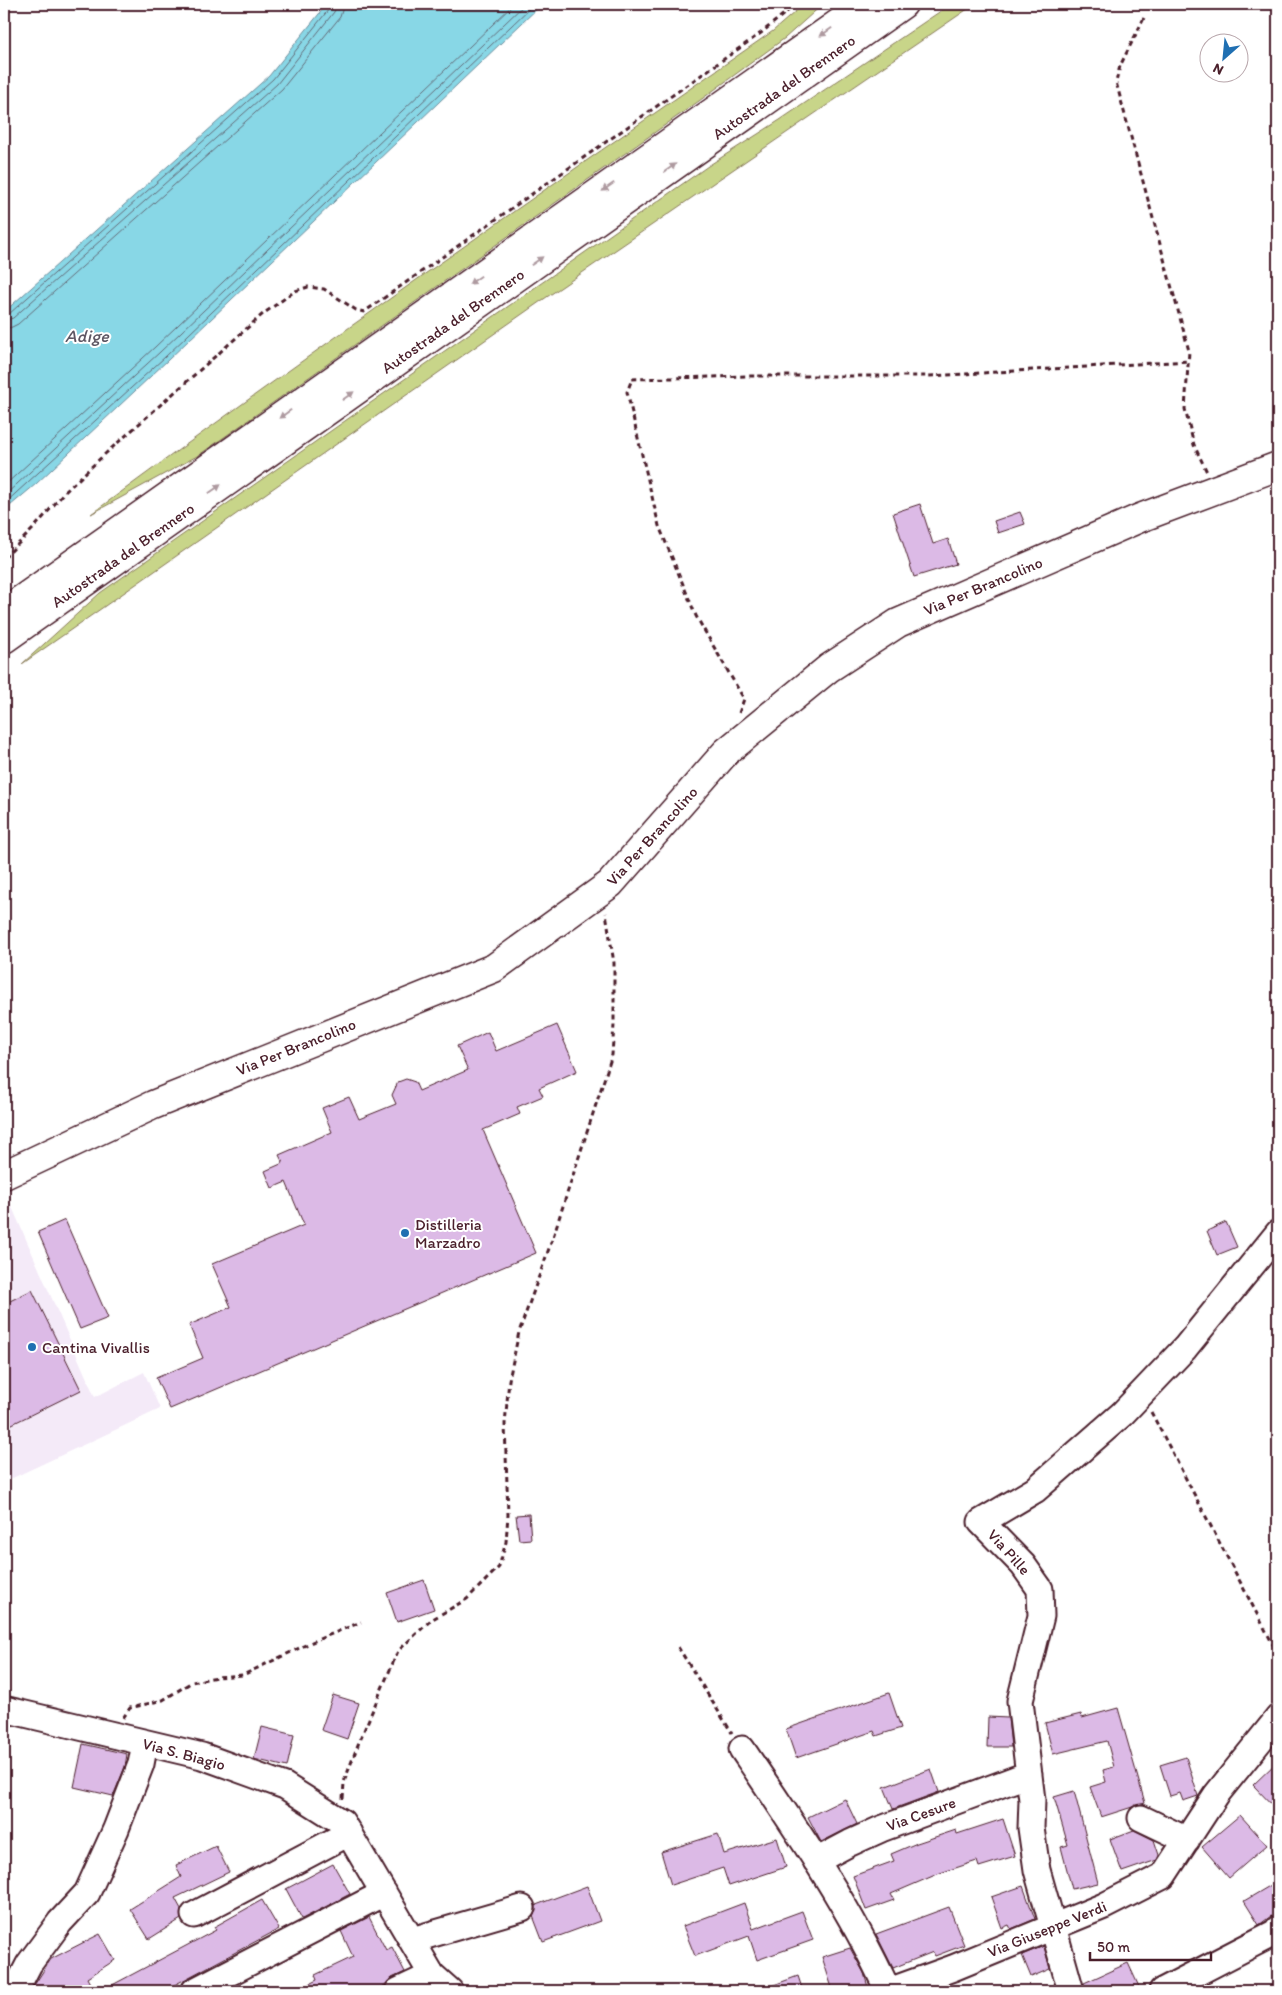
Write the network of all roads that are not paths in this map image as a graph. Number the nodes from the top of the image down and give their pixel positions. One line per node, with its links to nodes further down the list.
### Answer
1 (866, 4): 4 (main road, Autostrada del Brennero, one-way to 4)
2 (903, 4): 5 (main road, Autostrada del Brennero, one-way to 2)
3 (1278, 466): 6 (main road, Via Per Brancolino)
4 (4, 612)
5 (4, 639)
6 (4, 1175)
7 (1278, 1233): 12 (street, Via Pille)
8 (4, 1709): 10 (street, Via S. Biagio)
9 (1278, 1718): 15 (street, Via Giuseppe Verdi)
10 (145, 1743): 14 (street, Via S. Biagio); 24 (street)
11 (742, 1748): 16 (street)
12 (1029, 1774): 16 (street, Via Cesure); 20 (street, Via Pille)
13 (1141, 1818): 15 (street)
14 (345, 1828): 17 (street, Via S. Biagio); 19 (street)
15 (1186, 1840): 20 (street, Via Giuseppe Verdi)
16 (816, 1861): 27 (street)
17 (384, 1893): 22 (street, Via S. Biagio); 25 (street)
18 (522, 1908): 22 (street)
19 (194, 1915)
20 (1052, 1926): 27 (street, Via Giuseppe Verdi); 28 (street, Via Pille)
21 (1278, 1929): 29 (street)
22 (412, 1940): 23 (street, Via S. Biagio)
23 (441, 1983): 26 (street)
24 (15, 1991)
25 (194, 1991)
26 (398, 1991)
27 (888, 1991)
28 (1071, 1991)
29 (1162, 1991)

